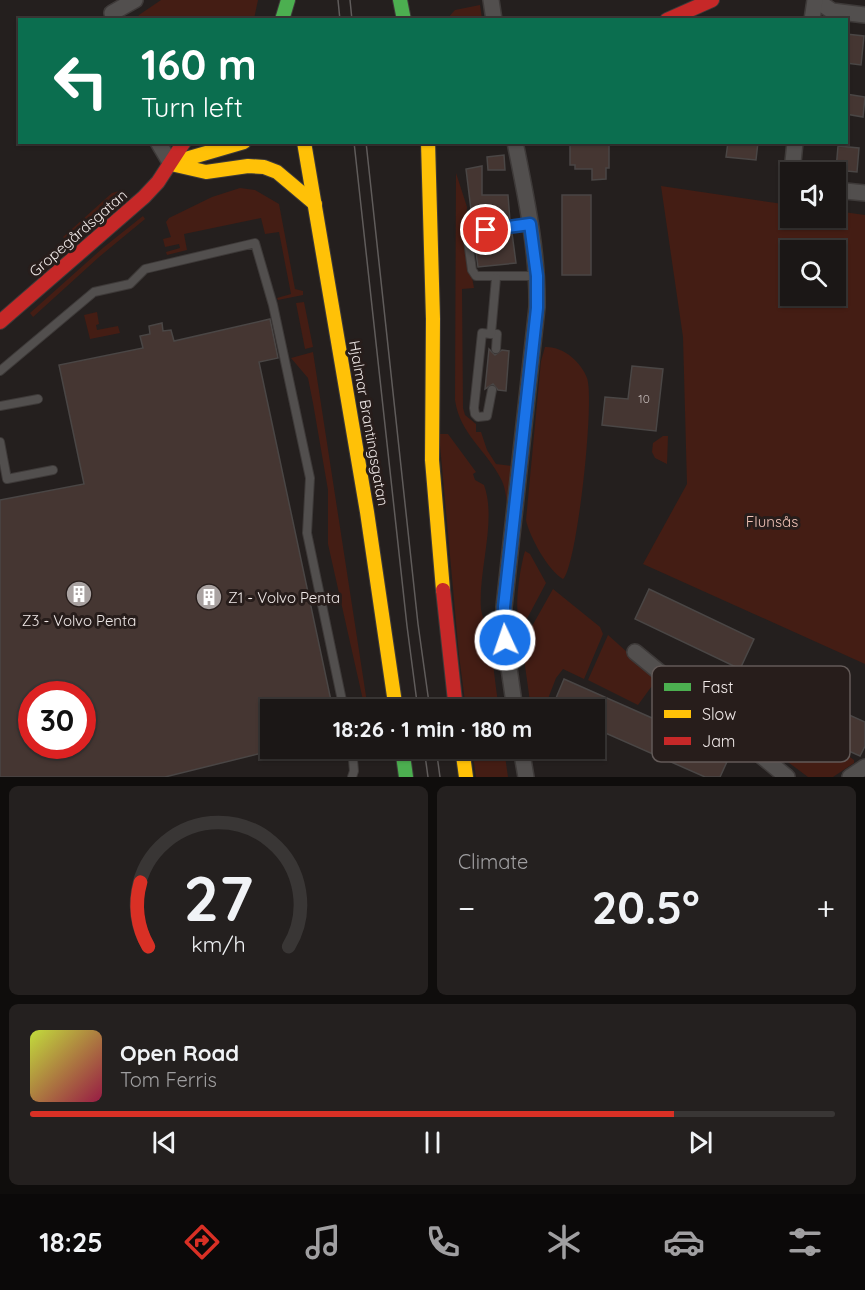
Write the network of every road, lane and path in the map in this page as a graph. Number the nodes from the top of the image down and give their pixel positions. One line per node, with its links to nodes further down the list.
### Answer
1 (135, 0): 8 (street)
2 (288, 0): 10 (main road)
3 (297, 0): 11 (main road)
4 (400, 0): 12 (main road)
5 (491, 0): 13 (street)
6 (712, 0): 14 (main road)
7 (816, 0): 9 (street); 15 (street)
8 (111, 11)
9 (865, 15)
10 (283, 18)
11 (297, 18)
12 (404, 18)
13 (494, 18)
14 (672, 18)
15 (812, 18)
16 (159, 144): 24 (street)
17 (183, 144): 24 (main road, Gropegårdsgatan)
18 (237, 144): 24 (main road)
19 (304, 144): 27 (main road, Hjalmar Brantingsgatan)
20 (428, 144): 44 (main road)
21 (515, 144): 28 (street)
22 (795, 144): 23 (street)
23 (793, 162)
24 (171, 164): 27 (main road); 31 (main road, Gropegårdsgatan)
25 (846, 191): 26 (street)
26 (865, 193)
27 (315, 204): 43 (main road, Hjalmar Brantingsgatan)
28 (530, 224): 29 (street); 30 (lane)
29 (537, 276): 30 (lane); 45 (street)
30 (496, 278): 32 (lane)
31 (0, 322)
32 (491, 334): 33 (lane); 35 (lane)
33 (496, 350)
34 (0, 371): 42 (lane)
35 (492, 390)
36 (38, 399): 37 (lane)
37 (0, 406)
38 (0, 442): 39 (lane)
39 (52, 470)
40 (635, 652): 41 (street)
41 (652, 666)
42 (342, 699)
43 (394, 699)
44 (455, 699)
45 (513, 699)
46 (353, 759): 52 (lane)
47 (404, 759): 53 (main road)
48 (464, 759): 54 (main road)
49 (523, 759): 55 (street)
50 (769, 762): 56 (street)
51 (865, 767): 57 (street)
52 (352, 777)
53 (406, 777)
54 (466, 777)
55 (526, 777)
56 (787, 777)
57 (850, 777)

